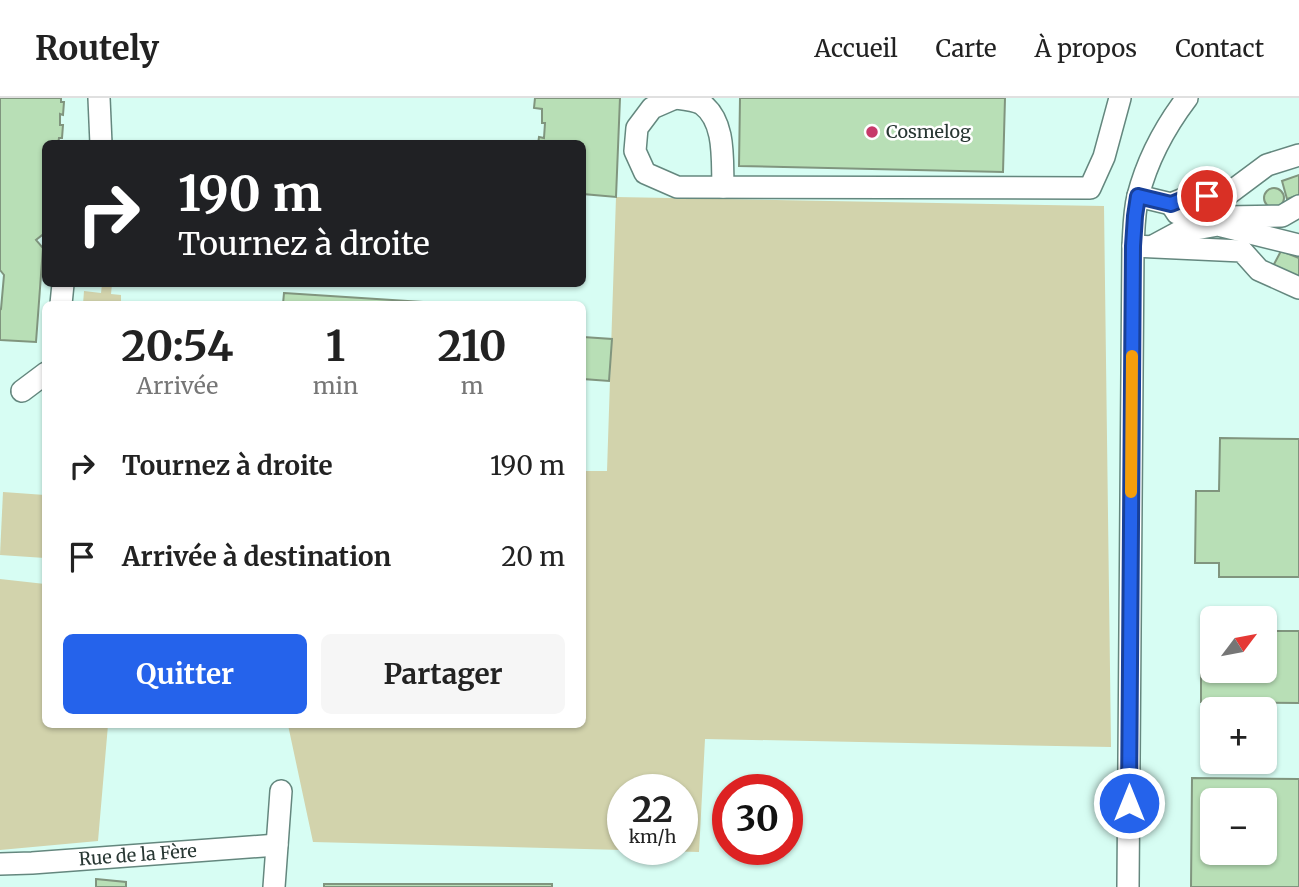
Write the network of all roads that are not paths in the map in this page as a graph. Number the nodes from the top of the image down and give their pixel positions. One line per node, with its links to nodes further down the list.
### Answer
1 (99, 98): 5 (street)
2 (675, 98): 7 (street); 7 (street)
3 (1120, 98): 7 (street)
4 (1186, 98): 8 (street)
5 (101, 140)
6 (1299, 155): 9 (street)
7 (723, 187)
8 (1138, 196): 9 (street); 12 (street)
9 (1171, 204): 10 (street)
10 (1299, 206)
11 (1299, 245): 12 (street)
12 (1143, 246): 13 (street); 20 (street)
13 (1299, 288)
14 (42, 376): 15 (street)
15 (22, 391)
16 (281, 791): 17 (street)
17 (277, 845): 18 (street, Rue de la Fère); 19 (street)
18 (0, 864)
19 (274, 887)
20 (1128, 887)

